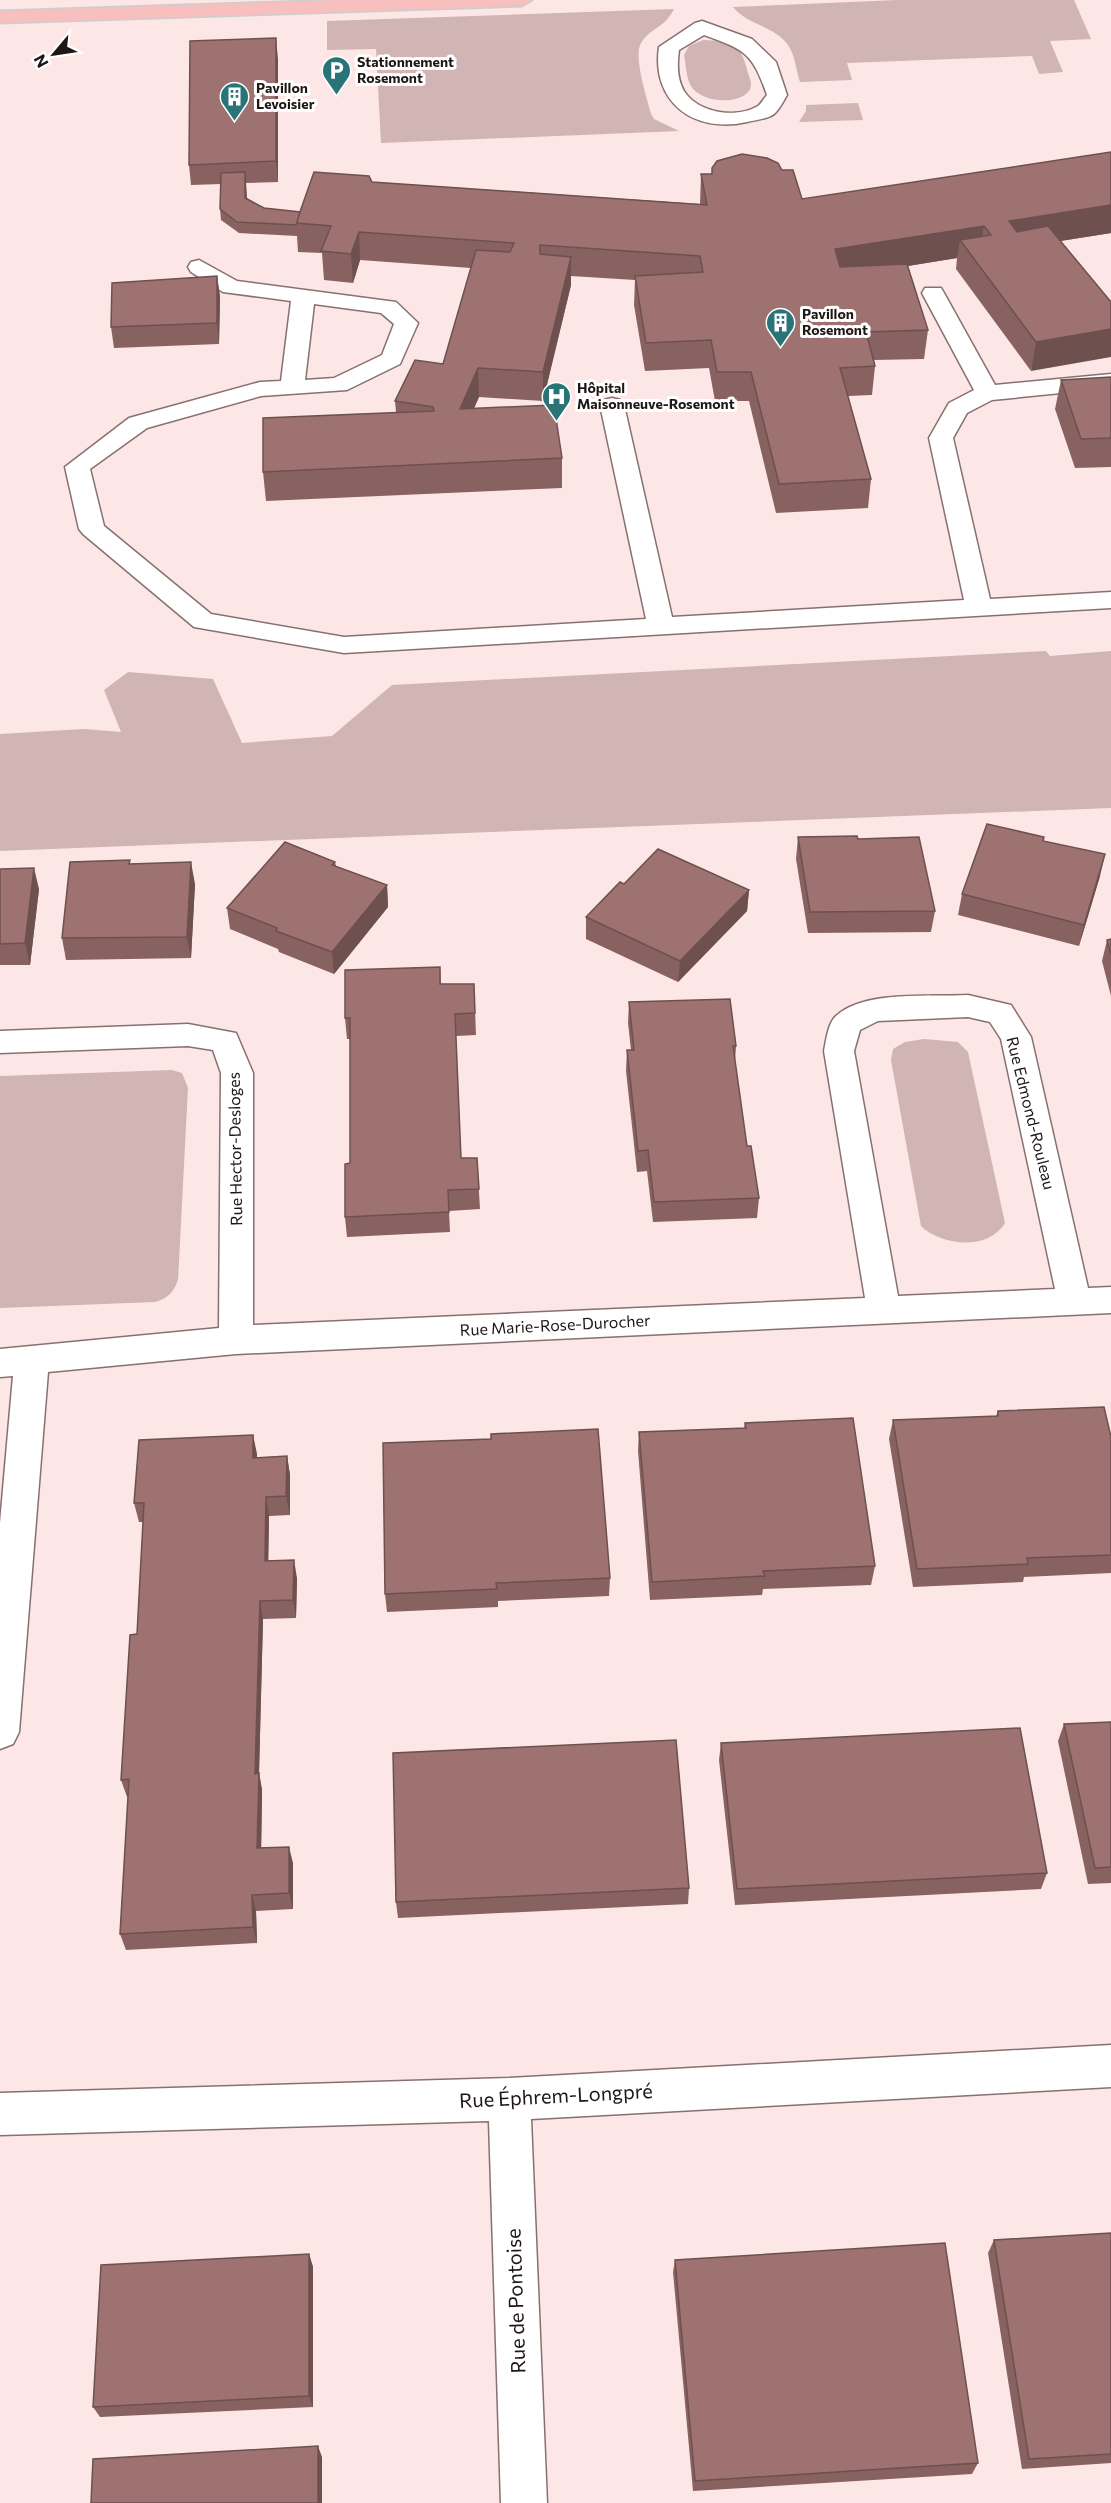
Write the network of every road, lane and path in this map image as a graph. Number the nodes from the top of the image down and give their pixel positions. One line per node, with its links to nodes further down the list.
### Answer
1 (522, 0): 2 (main road)
2 (413, 2): 4 (main road)
3 (699, 6): 5 (street)
4 (0, 17)
5 (702, 27): 5 (street)
6 (199, 267): 8 (street)
7 (933, 293): 11 (street)
8 (303, 297): 10 (street); 10 (street)
9 (1111, 381): 11 (street)
10 (292, 387): 15 (street)
11 (987, 393): 14 (street)
12 (612, 405): 15 (street)
13 (1111, 600): 14 (street)
14 (979, 608): 15 (street)
15 (661, 627)
16 (0, 1042): 20 (street, Rue Hector-Desloges)
17 (1111, 1300): 18 (street, Rue Marie-Rose-Durocher)
18 (1075, 1302): 19 (street, Rue Marie-Rose-Durocher); 19 (street, Rue Edmond-Rouleau)
19 (884, 1310): 20 (street, Rue Marie-Rose-Durocher)
20 (236, 1340): 21 (street, Rue Marie-Rose-Durocher)
21 (16, 1361): 22 (street)
22 (0, 1732)
23 (1111, 2066): 24 (street, Rue Éphrem-Longpré)
24 (509, 2099): 25 (street, Rue Éphrem-Longpré); 26 (street, Rue de Pontoise)
25 (0, 2114)
26 (524, 2503)

